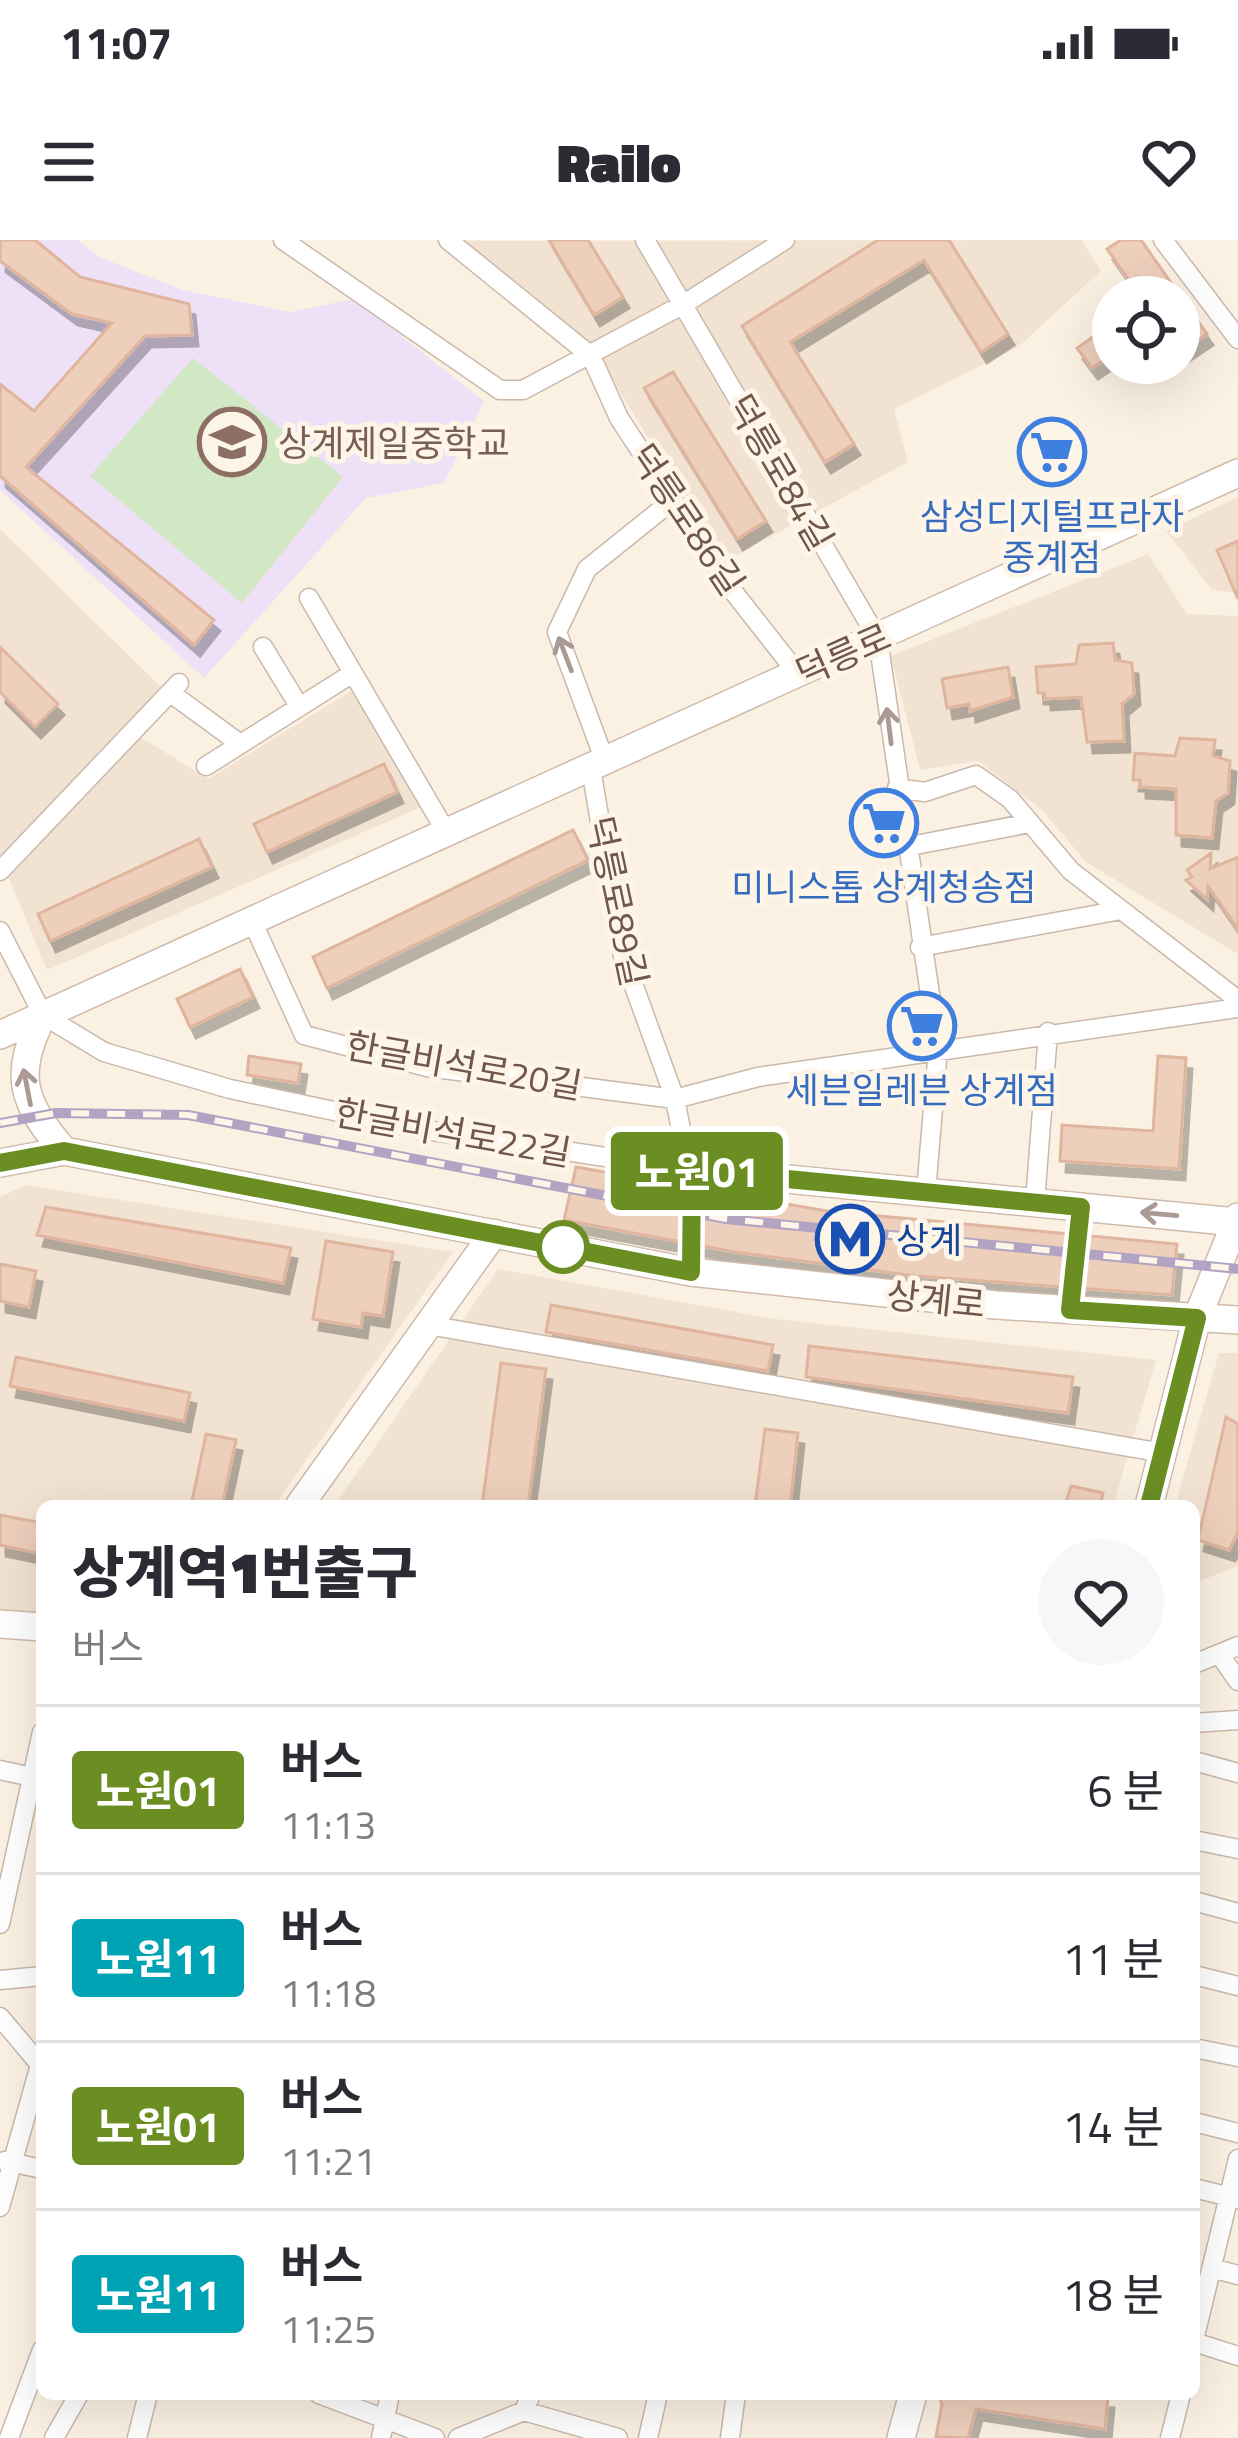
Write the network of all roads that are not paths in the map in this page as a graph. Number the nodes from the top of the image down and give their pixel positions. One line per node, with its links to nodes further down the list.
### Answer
1 (283, 240): 8 (street)
2 (448, 240): 8 (street)
3 (645, 240): 6 (street, 덕릉로84길)
4 (785, 240): 6 (street)
5 (1163, 240): 7 (street)
6 (684, 304): 8 (street); 12 (street, 덕릉로84길)
7 (1238, 339)
8 (591, 356): 10 (street, 덕릉로86길)
9 (1238, 473): 12 (main road, 덕릉로)
10 (673, 500): 15 (street, 덕릉로86길); 19 (street, 덕릉로89길, one-way to 10)
11 (309, 598): 14 (street)
12 (878, 639): 15 (main road, 덕릉로); 20 (street, one-way to 12)
13 (262, 647): 16 (street)
14 (353, 673): 16 (street); 22 (street)
15 (798, 674): 19 (main road, 덕릉로)
16 (299, 706): 17 (street)
17 (238, 743): 18 (street); 24 (street)
18 (206, 766)
19 (599, 766): 22 (main road, 덕릉로); 34 (street, 덕릉로89길)
20 (897, 788): 21 (street); 23 (street)
21 (1030, 823): 23 (street); 25 (street)
22 (448, 835): 26 (main road, 덕릉로)
23 (905, 848): 28 (street)
24 (0, 871)
25 (1121, 910): 28 (street); 29 (street)
26 (253, 923): 30 (main road, 덕릉로); 34 (street, 한글비석로20길)
27 (0, 931): 30 (street)
28 (920, 947): 33 (street)
29 (1238, 1004): 31 (street, 한글비석로20길)
30 (43, 1015): 32 (main road, 덕릉로); 35 (main road, one-way to 30); 37 (street, 한글비석로22길)
31 (1048, 1032): 33 (street, 한글비석로20길); 39 (street)
32 (0, 1035)
33 (938, 1049): 34 (street, 한글비석로20길); 38 (street)
34 (675, 1100): 37 (street)
35 (64, 1151): 36 (main road, 상계로); 41 (main road, 상계로)
36 (0, 1163)
37 (692, 1178): 38 (main road, 한글비석로22길)
38 (926, 1192): 39 (main road, 한글비석로22길)
39 (1035, 1202): 40 (main road, 한글비석로22길, one-way to 39)
40 (1238, 1220): 42 (main road)
41 (494, 1233): 42 (main road, 상계로); 44 (main road)
42 (1197, 1318): 43 (main road, 상계로); 45 (main road)
43 (1238, 1320)
44 (428, 1325): 45 (street); 46 (main road)
45 (1163, 1453): 47 (main road)
46 (303, 1500)
47 (1151, 1500)
48 (0, 1624): 49 (main road)
49 (36, 1627)
50 (1238, 1646): 51 (street)
51 (1219, 1654): 52 (street); 53 (street)
52 (1200, 1662)
53 (1238, 1681)
54 (1238, 1720): 55 (street)
55 (1200, 1723)
56 (36, 1759): 60 (street)
57 (1200, 1763): 59 (street)
58 (0, 1770): 60 (street)
59 (1238, 1773)
60 (32, 1777): 65 (street)
61 (1200, 1841): 62 (street)
62 (1238, 1849)
63 (1200, 1903): 64 (street)
64 (1238, 1913)
65 (0, 1924)
66 (1200, 1976): 69 (street)
67 (36, 1977): 68 (street)
68 (0, 1981)
69 (1238, 1986)
70 (0, 2018): 73 (street)
71 (1200, 2049): 72 (street)
72 (1238, 2057)
73 (36, 2060)
74 (36, 2085): 78 (street)
75 (1200, 2124): 76 (street)
76 (1238, 2133)
77 (1238, 2158): 81 (street)
78 (6, 2161): 79 (street); 82 (street)
79 (36, 2168)
80 (1200, 2190): 81 (street)
81 (1233, 2198): 83 (street)
82 (0, 2207)
83 (1211, 2268): 84 (street); 85 (street)
84 (1238, 2276)
85 (1200, 2293)
86 (1200, 2343): 87 (street)
87 (1238, 2356)
88 (36, 2366): 99 (street)
89 (76, 2400): 100 (street)
90 (146, 2400): 101 (street)
91 (330, 2400): 98 (street)
92 (389, 2400): 98 (street)
93 (657, 2400): 105 (street)
94 (735, 2400): 106 (street)
95 (911, 2400): 107 (main road)
96 (1180, 2400): 108 (street)
97 (527, 2403): 103 (street); 104 (street)
98 (382, 2430): 102 (street)
99 (9, 2438)
100 (54, 2438)
101 (137, 2438)
102 (435, 2438)
103 (458, 2438)
104 (617, 2438)
105 (648, 2438)
106 (730, 2438)
107 (901, 2438)
108 (1170, 2438)

